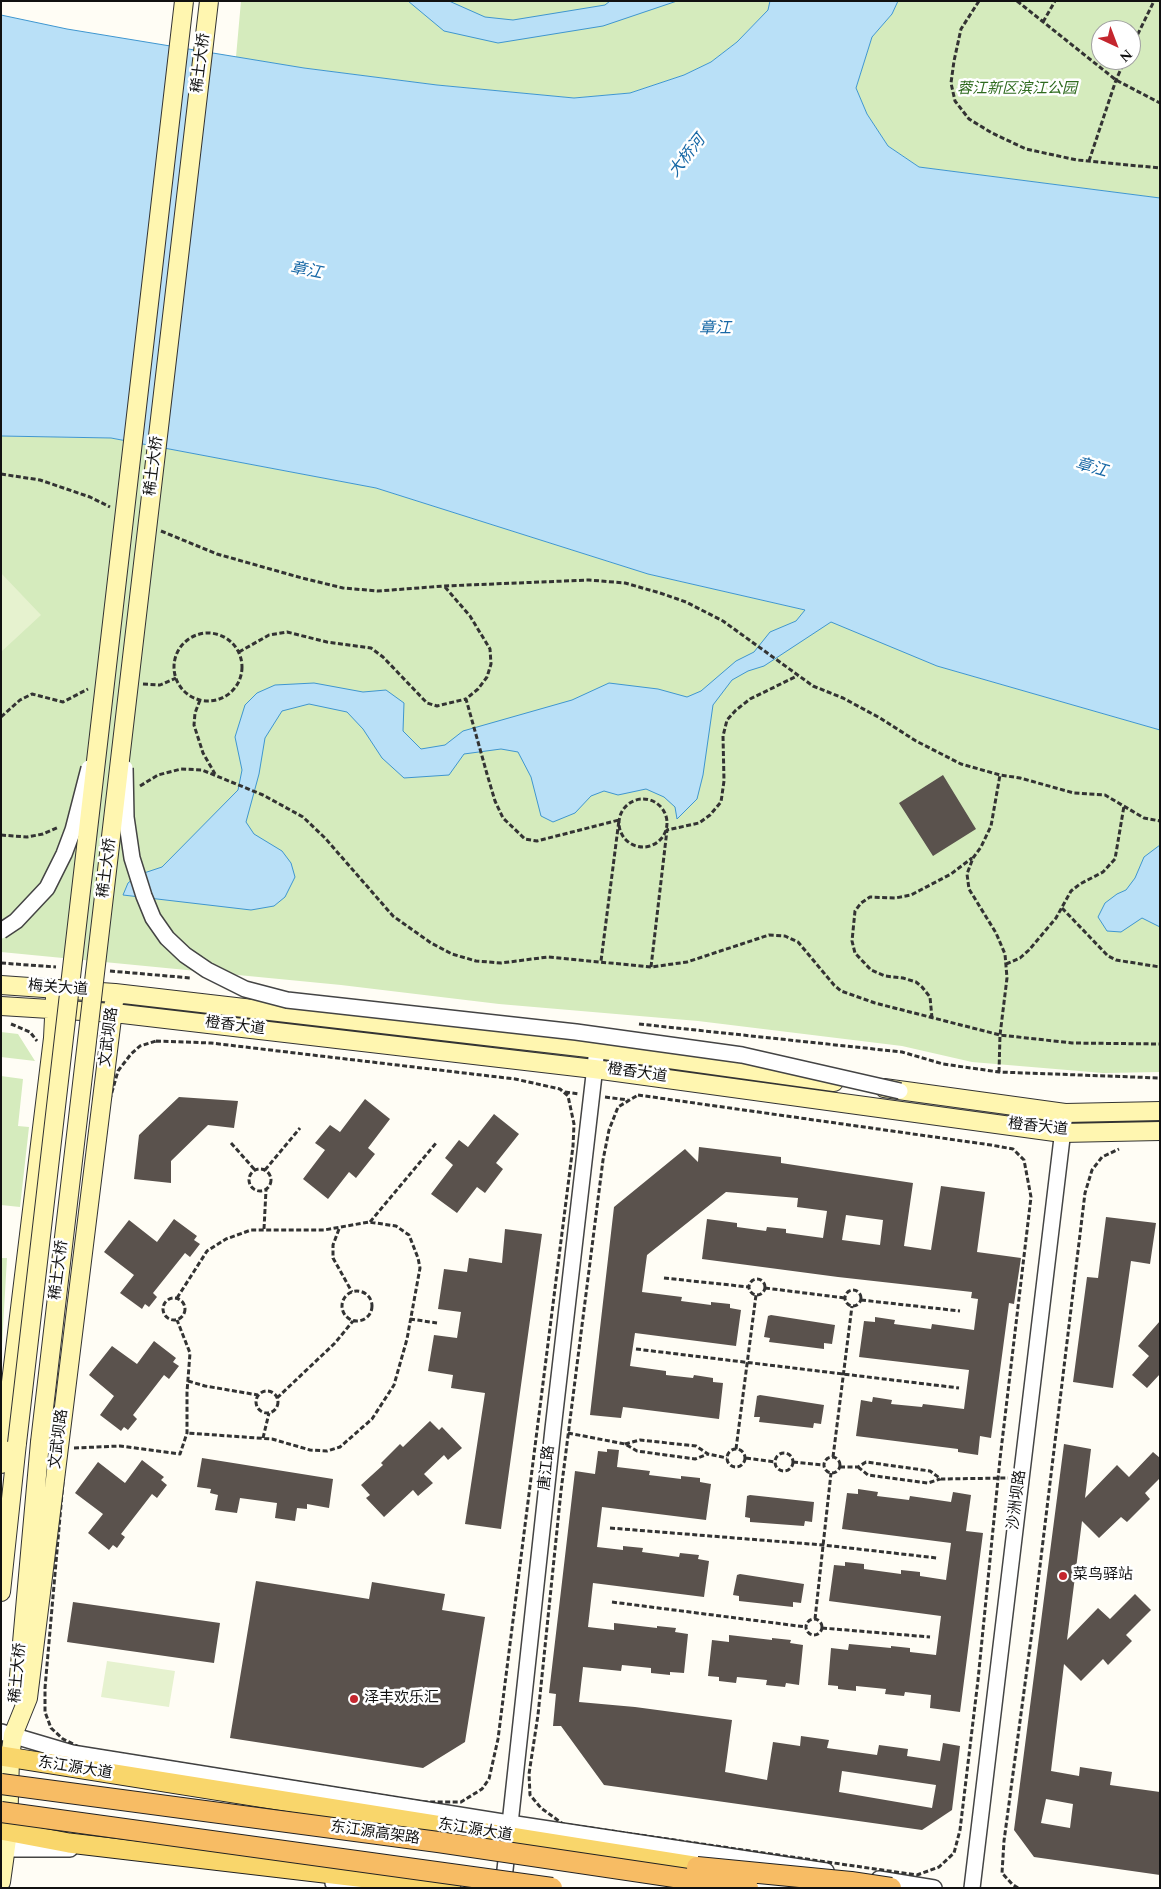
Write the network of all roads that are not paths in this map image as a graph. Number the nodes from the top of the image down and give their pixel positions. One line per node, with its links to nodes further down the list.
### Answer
1 (184, 1): 3 (main road, 稀土大桥, bridge)
2 (209, 1): 4 (main road, 稀土大桥, bridge)
3 (100, 728): 5 (street, bridge); 20 (main road, 稀土大桥, bridge)
4 (124, 732): 14 (street, bridge); 21 (main road, 稀土大桥, bridge)
5 (1, 931)
6 (1, 986): 7 (main road, 梅关大道)
7 (55, 988): 8 (main road, 梅关大道); 10 (main road)
8 (115, 993): 11 (main road, 文武坝路); 12 (main road, 橙香大道)
9 (1, 1006): 10 (main road, 梅关大道)
10 (55, 1009): 11 (main road, 梅关大道); 19 (main road)
11 (114, 1013): 13 (main road, 橙香大道); 21 (main road, 文武坝路)
12 (596, 1049): 13 (street, 唐江路); 14 (main road, 橙香大道)
13 (594, 1068): 18 (main road, 橙香大道); 24 (street, 唐江路)
14 (900, 1091): 16 (main road, 橙香大道)
15 (1160, 1111): 16 (main road, 橙香大道)
16 (1065, 1112): 18 (street, 沙洲坝路)
17 (1160, 1131): 18 (main road, 橙香大道)
18 (1062, 1132): 36 (street, 沙洲坝路)
19 (1, 1464)
20 (1, 1592)
21 (7, 1734): 22 (main road, 文武坝路); 24 (street)
22 (6, 1757): 24 (main road, 东江源大道); 25 (main road, 文武坝路)
23 (1, 1784): 26 (highway, 东江源高架路, bridge)
24 (509, 1830): 30 (street, 唐江路); 33 (main road, 东江源大道); 35 (street)
25 (5, 1831): 27 (main road, 文武坝路); 28 (street); 29 (main road); 31 (highway, 东江源高架路, bridge)
26 (438, 1842): 32 (highway, 东江源高架路, bridge); 34 (highway, bridge)
27 (1, 1882)
28 (365, 1888)
29 (451, 1888)
30 (503, 1888)
31 (552, 1888)
32 (748, 1888)
33 (830, 1888)
34 (891, 1888)
35 (934, 1888)
36 (972, 1888)

